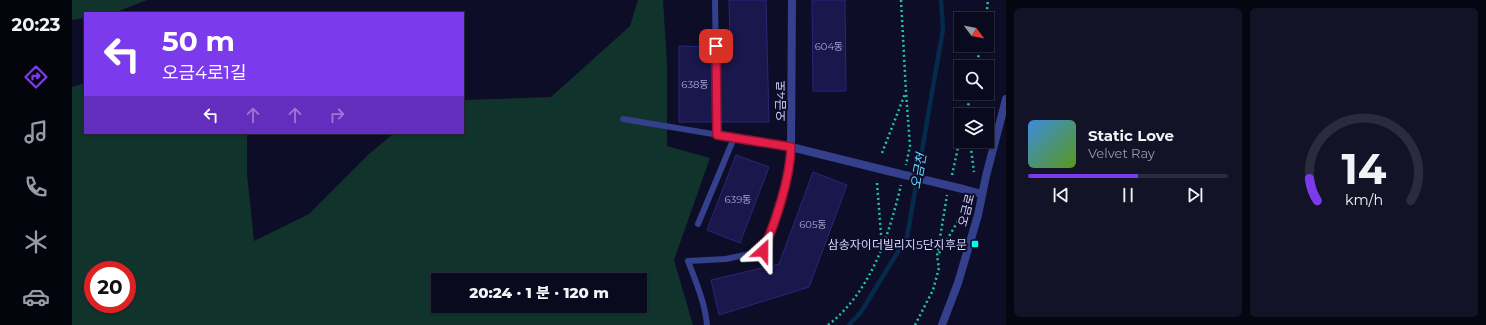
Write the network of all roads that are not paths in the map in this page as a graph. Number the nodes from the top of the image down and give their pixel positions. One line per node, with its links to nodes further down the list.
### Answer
1 (715, 0): 5 (lane)
2 (792, 0): 7 (street, 오금4로)
3 (1006, 99): 8 (street, 오금로)
4 (623, 119): 5 (lane)
5 (717, 135): 6 (lane)
6 (734, 138): 7 (lane); 9 (lane)
7 (791, 147): 8 (street, bridge); 10 (lane)
8 (982, 194): 11 (street, 오금로)
9 (698, 224)
10 (707, 325)
11 (942, 325)

